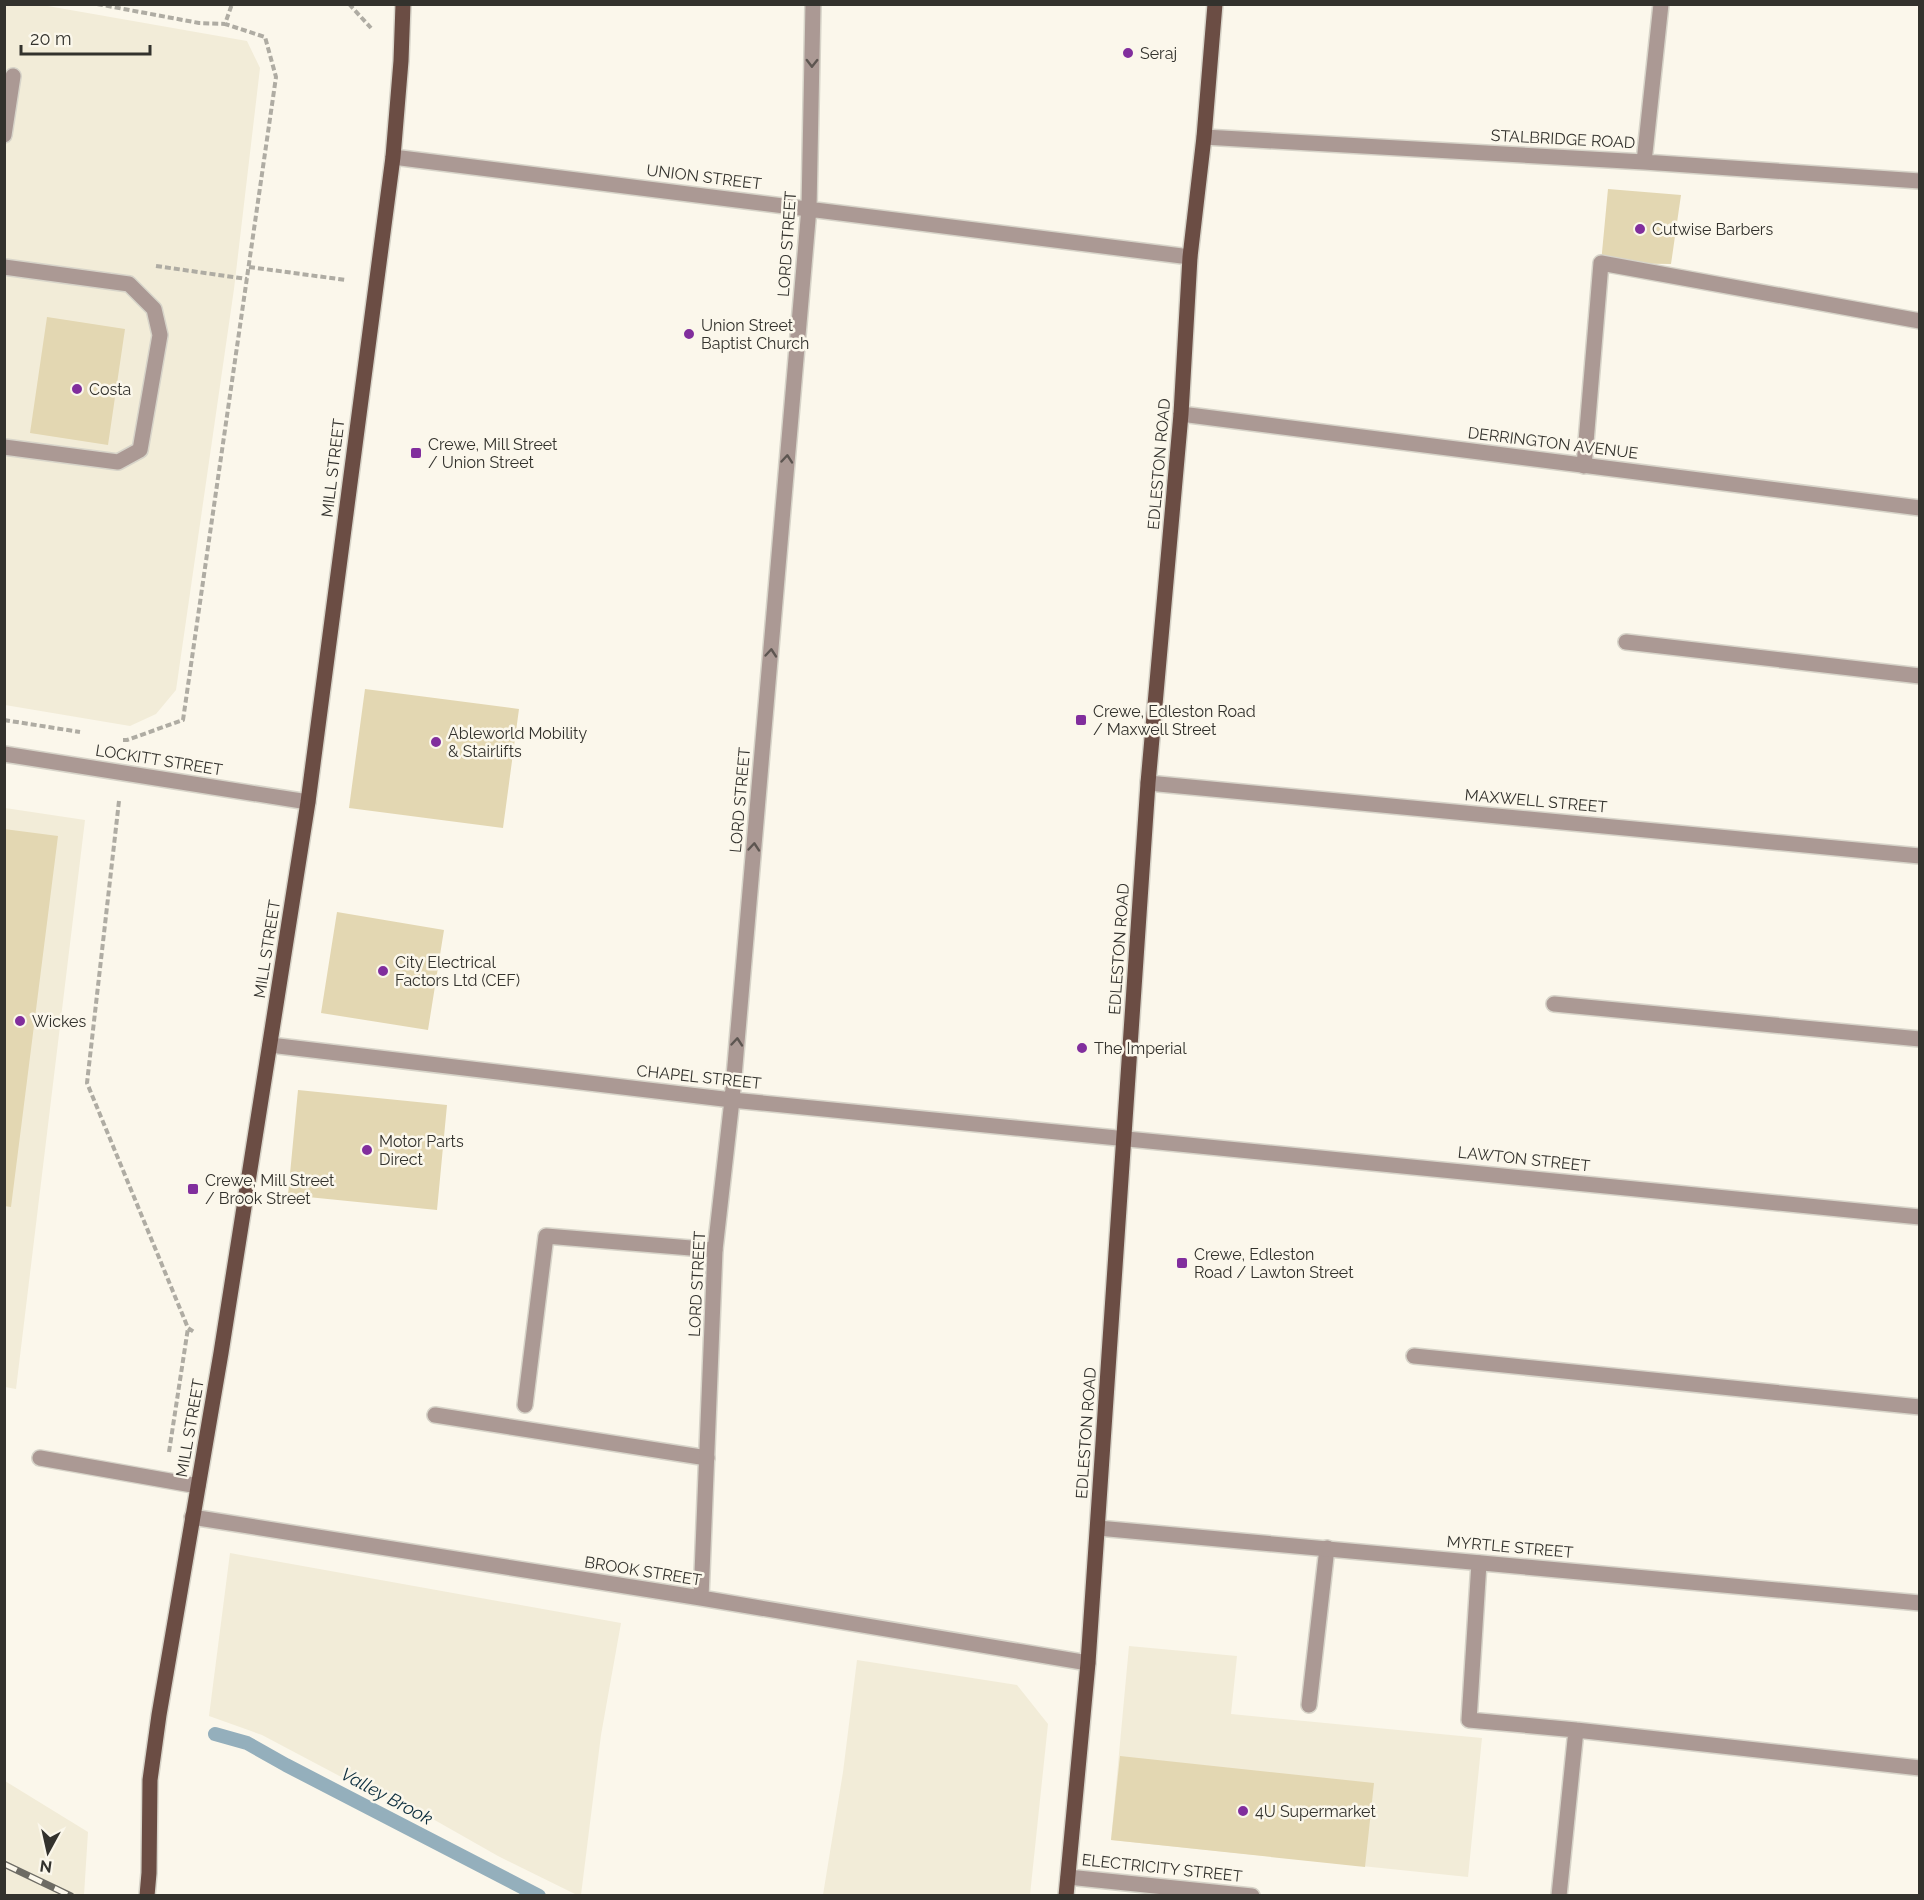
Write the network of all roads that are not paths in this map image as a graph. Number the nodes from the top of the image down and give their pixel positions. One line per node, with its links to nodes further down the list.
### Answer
1 (403, 4): 8 (main road, MILL STREET)
2 (813, 4): 11 (street, LORD STREET, one-way to 11)
3 (1215, 4): 7 (main road, EDLESTON ROAD)
4 (1660, 4): 9 (street)
5 (13, 76): 6 (street)
6 (4, 135)
7 (1204, 137): 9 (street, STALBRIDGE ROAD); 12 (main road, EDLESTON ROAD)
8 (393, 157): 11 (street, UNION STREET); 23 (main road, MILL STREET)
9 (1644, 162): 10 (street, STALBRIDGE ROAD)
10 (1920, 181)
11 (809, 208): 12 (street, UNION STREET); 28 (street, LORD STREET, one-way to 11)
12 (1190, 257): 15 (main road, EDLESTON ROAD)
13 (4, 267): 16 (street)
14 (1920, 321): 17 (street)
15 (1181, 414): 17 (street, DERRINGTON AVENUE); 22 (main road, EDLESTON ROAD)
16 (4, 447)
17 (1584, 466): 18 (street, DERRINGTON AVENUE)
18 (1920, 508)
19 (1626, 642): 20 (street)
20 (1920, 676)
21 (4, 754): 23 (street, LOCKITT STREET)
22 (1148, 783): 24 (street, MAXWELL STREET); 29 (main road, EDLESTON ROAD)
23 (308, 802): 27 (main road, MILL STREET)
24 (1920, 856)
25 (1554, 1004): 26 (street)
26 (1920, 1039)
27 (270, 1045): 28 (street, CHAPEL STREET); 38 (main road, MILL STREET)
28 (732, 1100): 29 (street, CHAPEL STREET); 31 (street, LORD STREET)
29 (1125, 1137): 30 (street, LAWTON STREET); 40 (main road, EDLESTON ROAD)
30 (1920, 1217)
31 (716, 1250): 33 (street); 37 (street, LORD STREET)
32 (1414, 1356): 34 (street)
33 (525, 1405)
34 (1920, 1407)
35 (435, 1415): 37 (street)
36 (40, 1458): 38 (street)
37 (707, 1458): 43 (street, LORD STREET)
38 (198, 1486): 39 (main road, MILL STREET)
39 (192, 1517): 43 (street, BROOK STREET); 50 (main road, MILL STREET)
40 (1098, 1528): 41 (street, MYRTLE STREET); 45 (main road, EDLESTON ROAD)
41 (1327, 1548): 42 (street, MYRTLE STREET); 46 (street)
42 (1479, 1563): 44 (street, MYRTLE STREET); 47 (street)
43 (701, 1598): 45 (street, BROOK STREET)
44 (1920, 1604)
45 (1088, 1663): 49 (main road, EDLESTON ROAD)
46 (1309, 1705)
47 (1576, 1730): 48 (street); 53 (street)
48 (1920, 1768)
49 (1068, 1877): 51 (main road, EDLESTON ROAD); 52 (street, ELECTRICITY STREET)
50 (147, 1896)
51 (1066, 1896)
52 (1252, 1896)
53 (1559, 1896)

